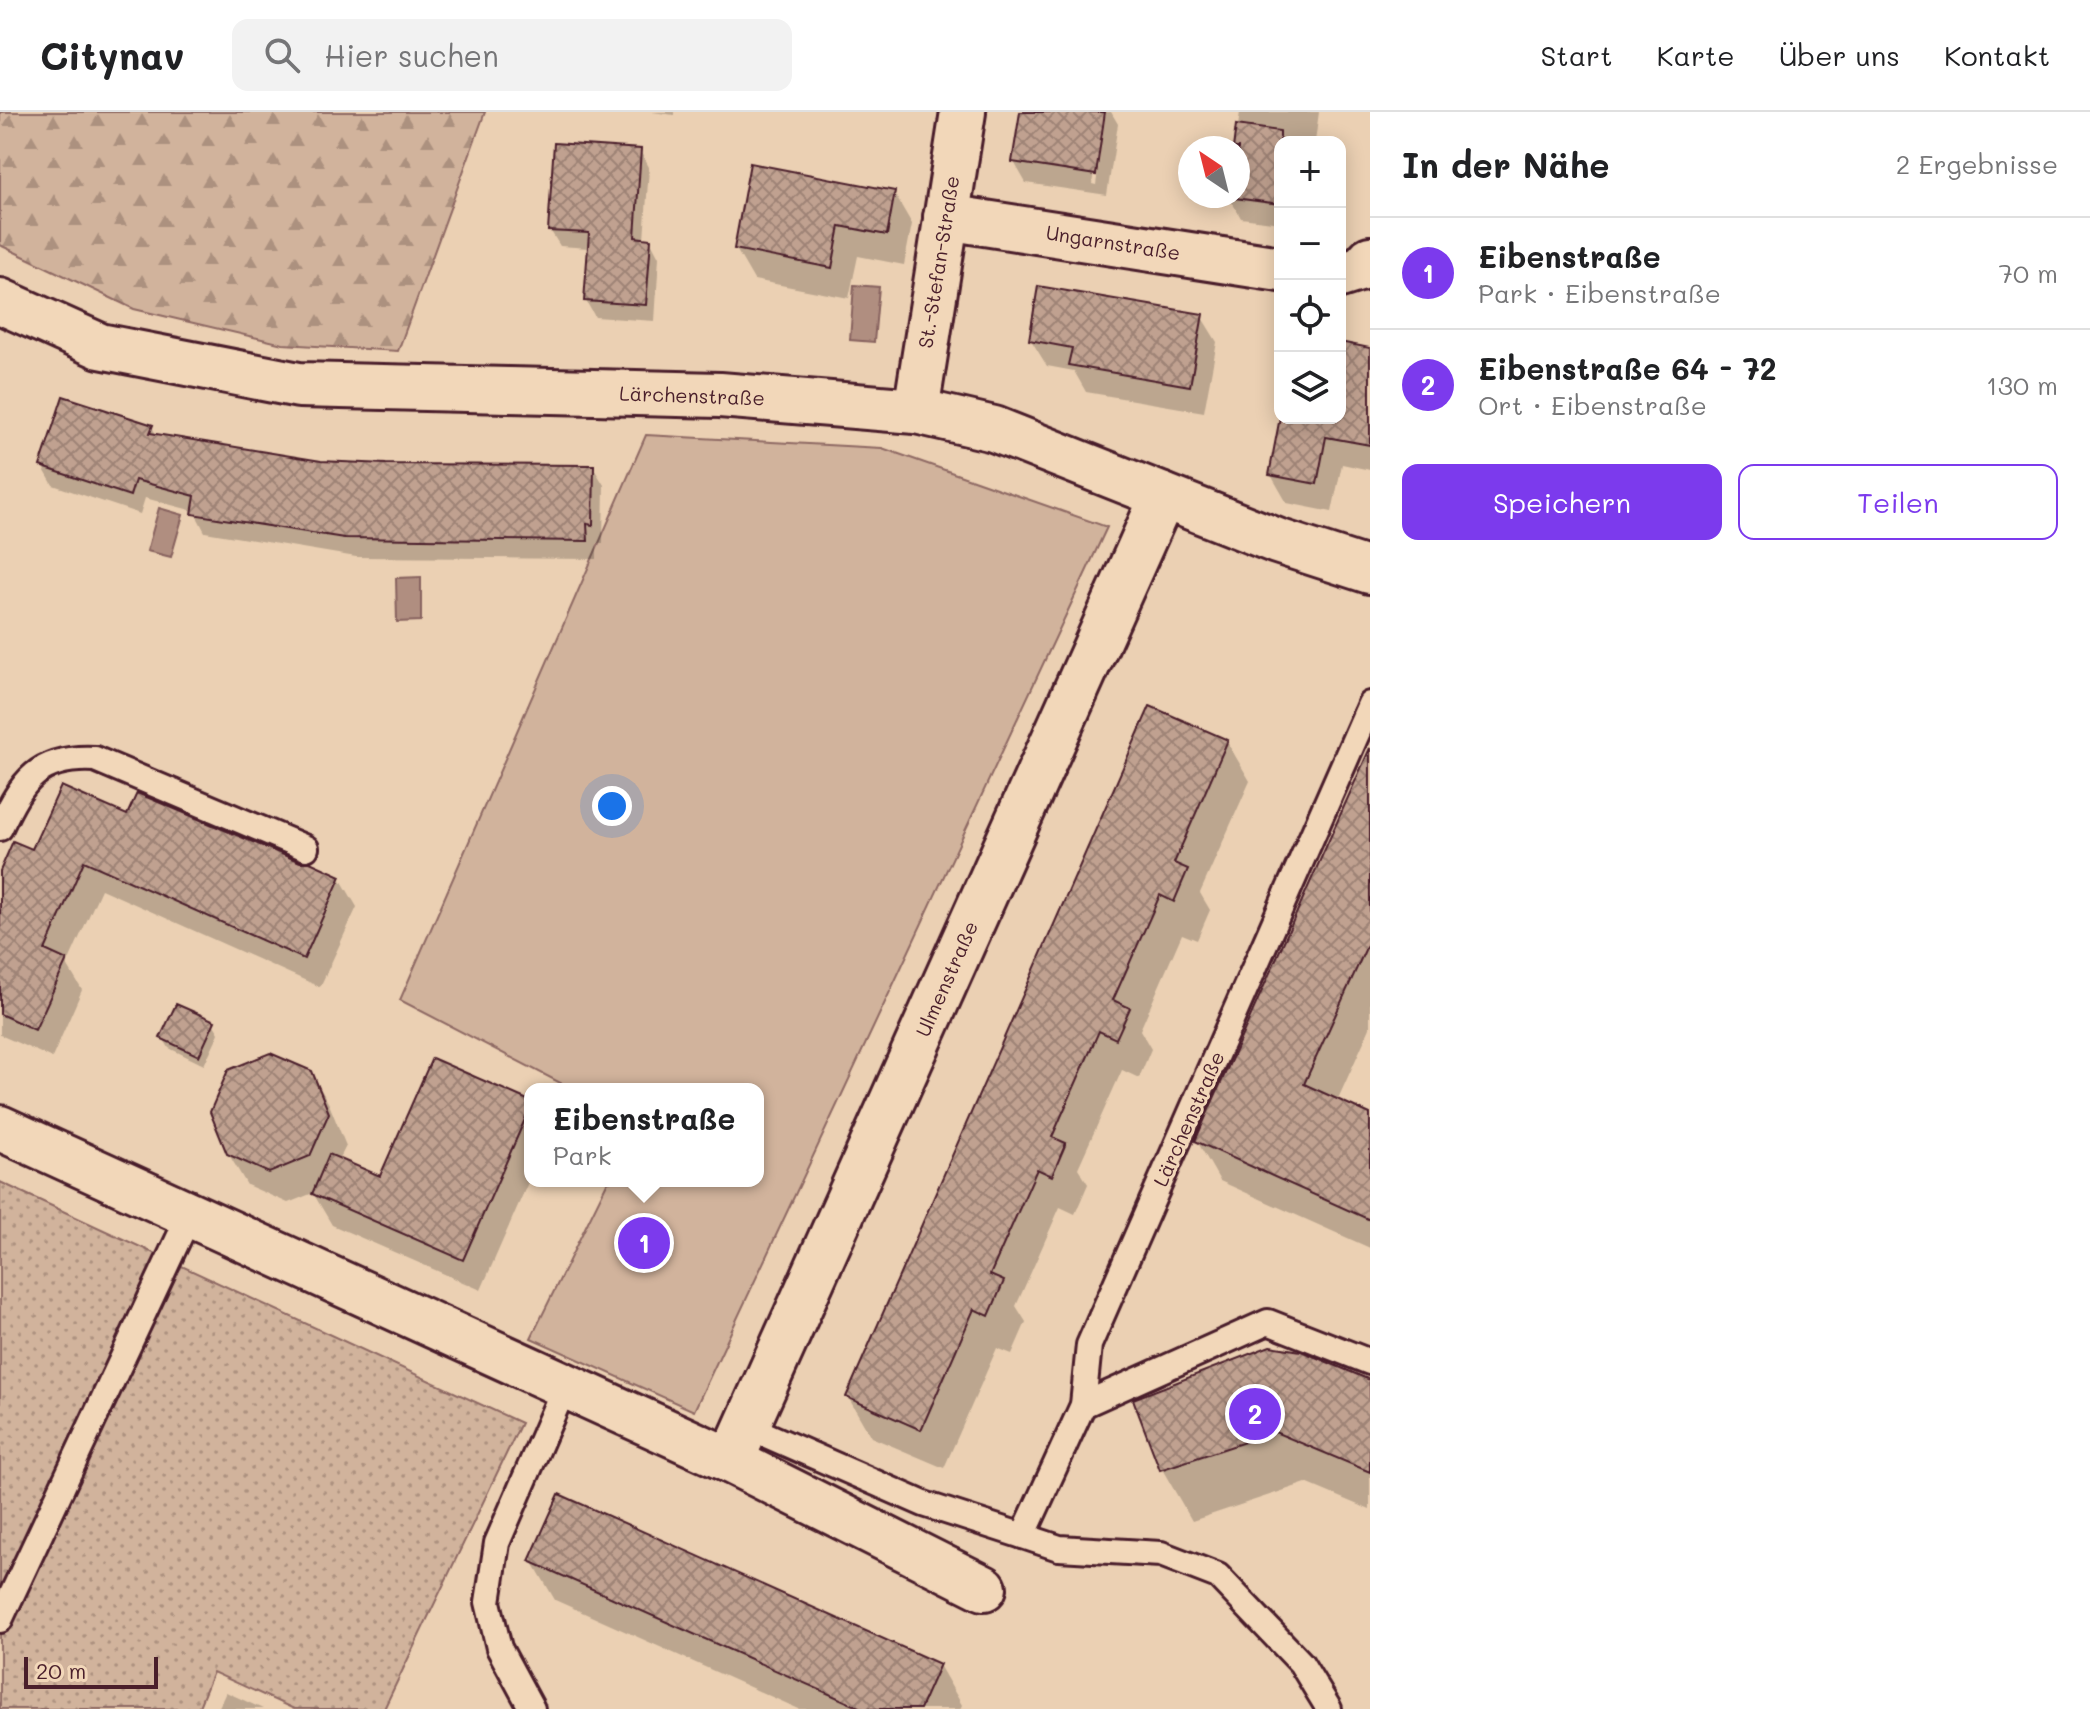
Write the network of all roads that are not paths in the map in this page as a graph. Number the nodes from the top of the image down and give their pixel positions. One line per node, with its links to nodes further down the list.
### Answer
1 (963, 112): 2 (street, St.-Stefan-Straße)
2 (946, 217): 4 (street, Ungarnstraße); 7 (street, St.-Stefan-Straße)
3 (1370, 259): 5 (street)
4 (1274, 268)
5 (1346, 273)
6 (0, 301): 7 (street, Lärchenstraße)
7 (916, 411): 8 (street, Lärchenstraße)
8 (1163, 496): 9 (street, Lärchenstraße); 18 (street, Ulmenstraße)
9 (1370, 571)
10 (1370, 704): 17 (lane, Lärchenstraße)
11 (0, 828): 12 (lane)
12 (306, 848)
13 (0, 1128): 14 (street)
14 (190, 1214): 16 (street); 21 (lane)
15 (1370, 1362): 17 (lane)
16 (565, 1386): 18 (street); 22 (lane)
17 (1083, 1405): 19 (lane, Lärchenstraße)
18 (739, 1444): 19 (lane); 20 (street)
19 (1023, 1536): 23 (lane)
20 (984, 1588)
21 (0, 1620)
22 (532, 1709)
23 (1329, 1709)

